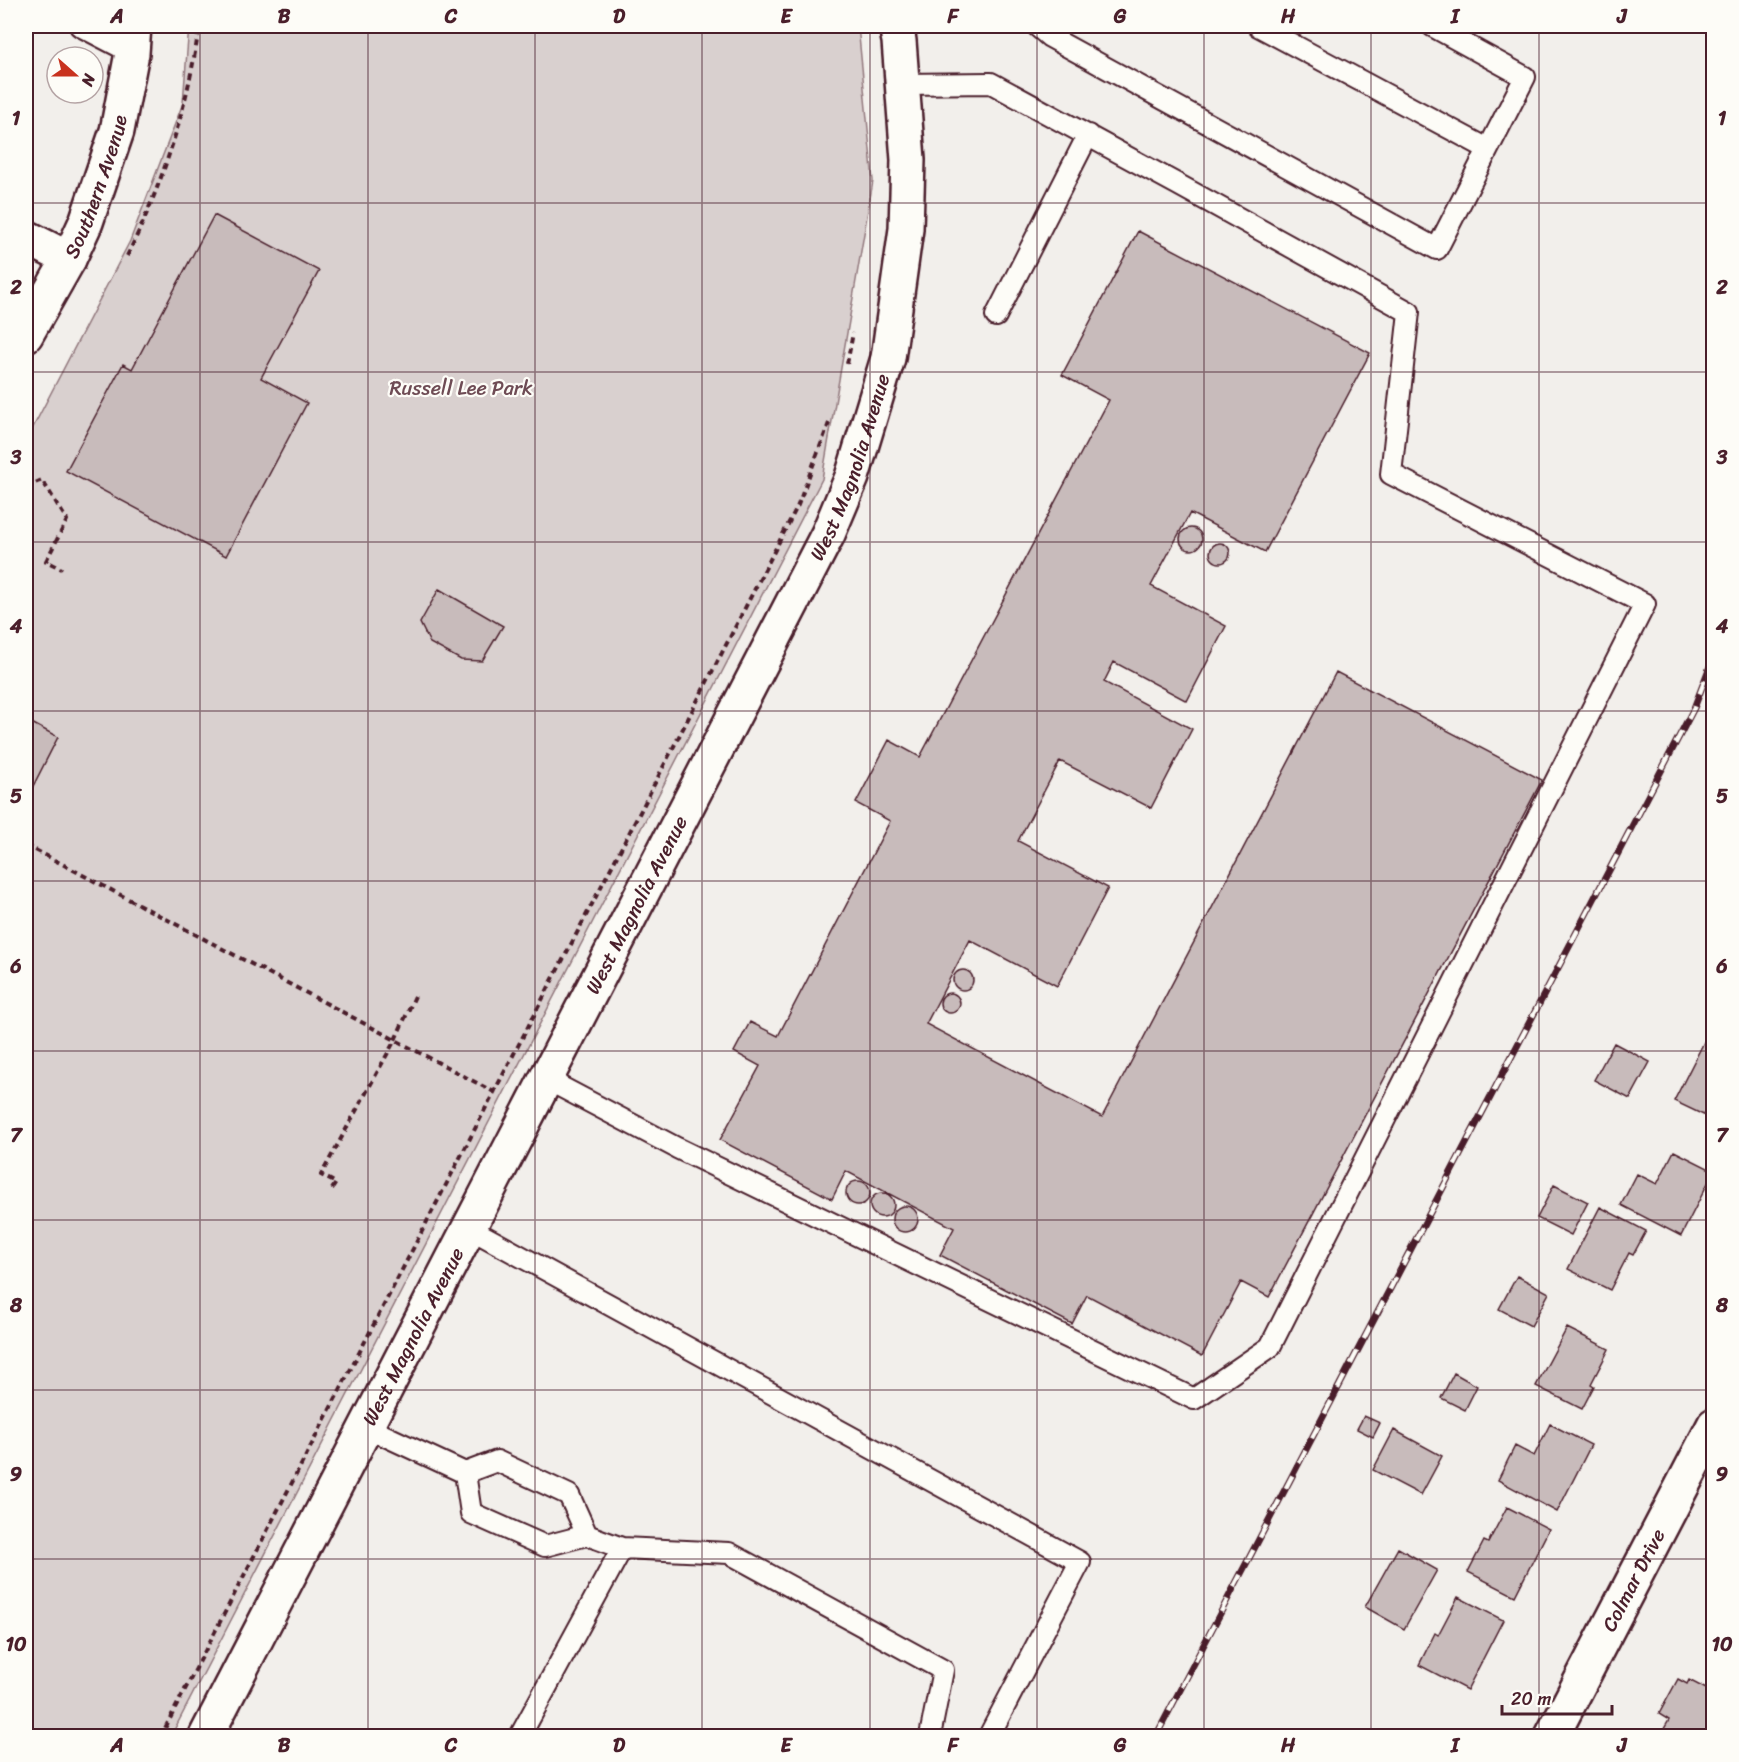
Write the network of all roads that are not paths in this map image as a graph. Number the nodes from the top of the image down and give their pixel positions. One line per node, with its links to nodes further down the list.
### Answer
1 (80, 26): 6 (lane)
2 (896, 26): 7 (street, West Magnolia Avenue)
3 (1037, 26): 9 (lane)
4 (1258, 26): 9 (lane)
5 (1432, 26): 9 (lane)
6 (133, 39): 11 (street, Southern Avenue)
7 (902, 84): 8 (lane); 14 (street, West Magnolia Avenue)
8 (1088, 135): 12 (lane); 14 (lane)
9 (1488, 149)
10 (26, 237): 11 (street)
11 (69, 259): 13 (street, Southern Avenue)
12 (996, 316)
13 (26, 334)
14 (546, 1079): 15 (street, West Magnolia Avenue)
15 (469, 1228): 17 (street, West Magnolia Avenue); 24 (lane)
16 (1713, 1425): 25 (street, Colmar Drive)
17 (366, 1426): 18 (lane); 21 (street, West Magnolia Avenue)
18 (465, 1473): 19 (lane); 19 (lane)
19 (587, 1535): 20 (lane)
20 (622, 1548): 22 (lane); 23 (lane)
21 (206, 1737)
22 (520, 1737)
23 (930, 1737)
24 (989, 1737)
25 (1552, 1737)

